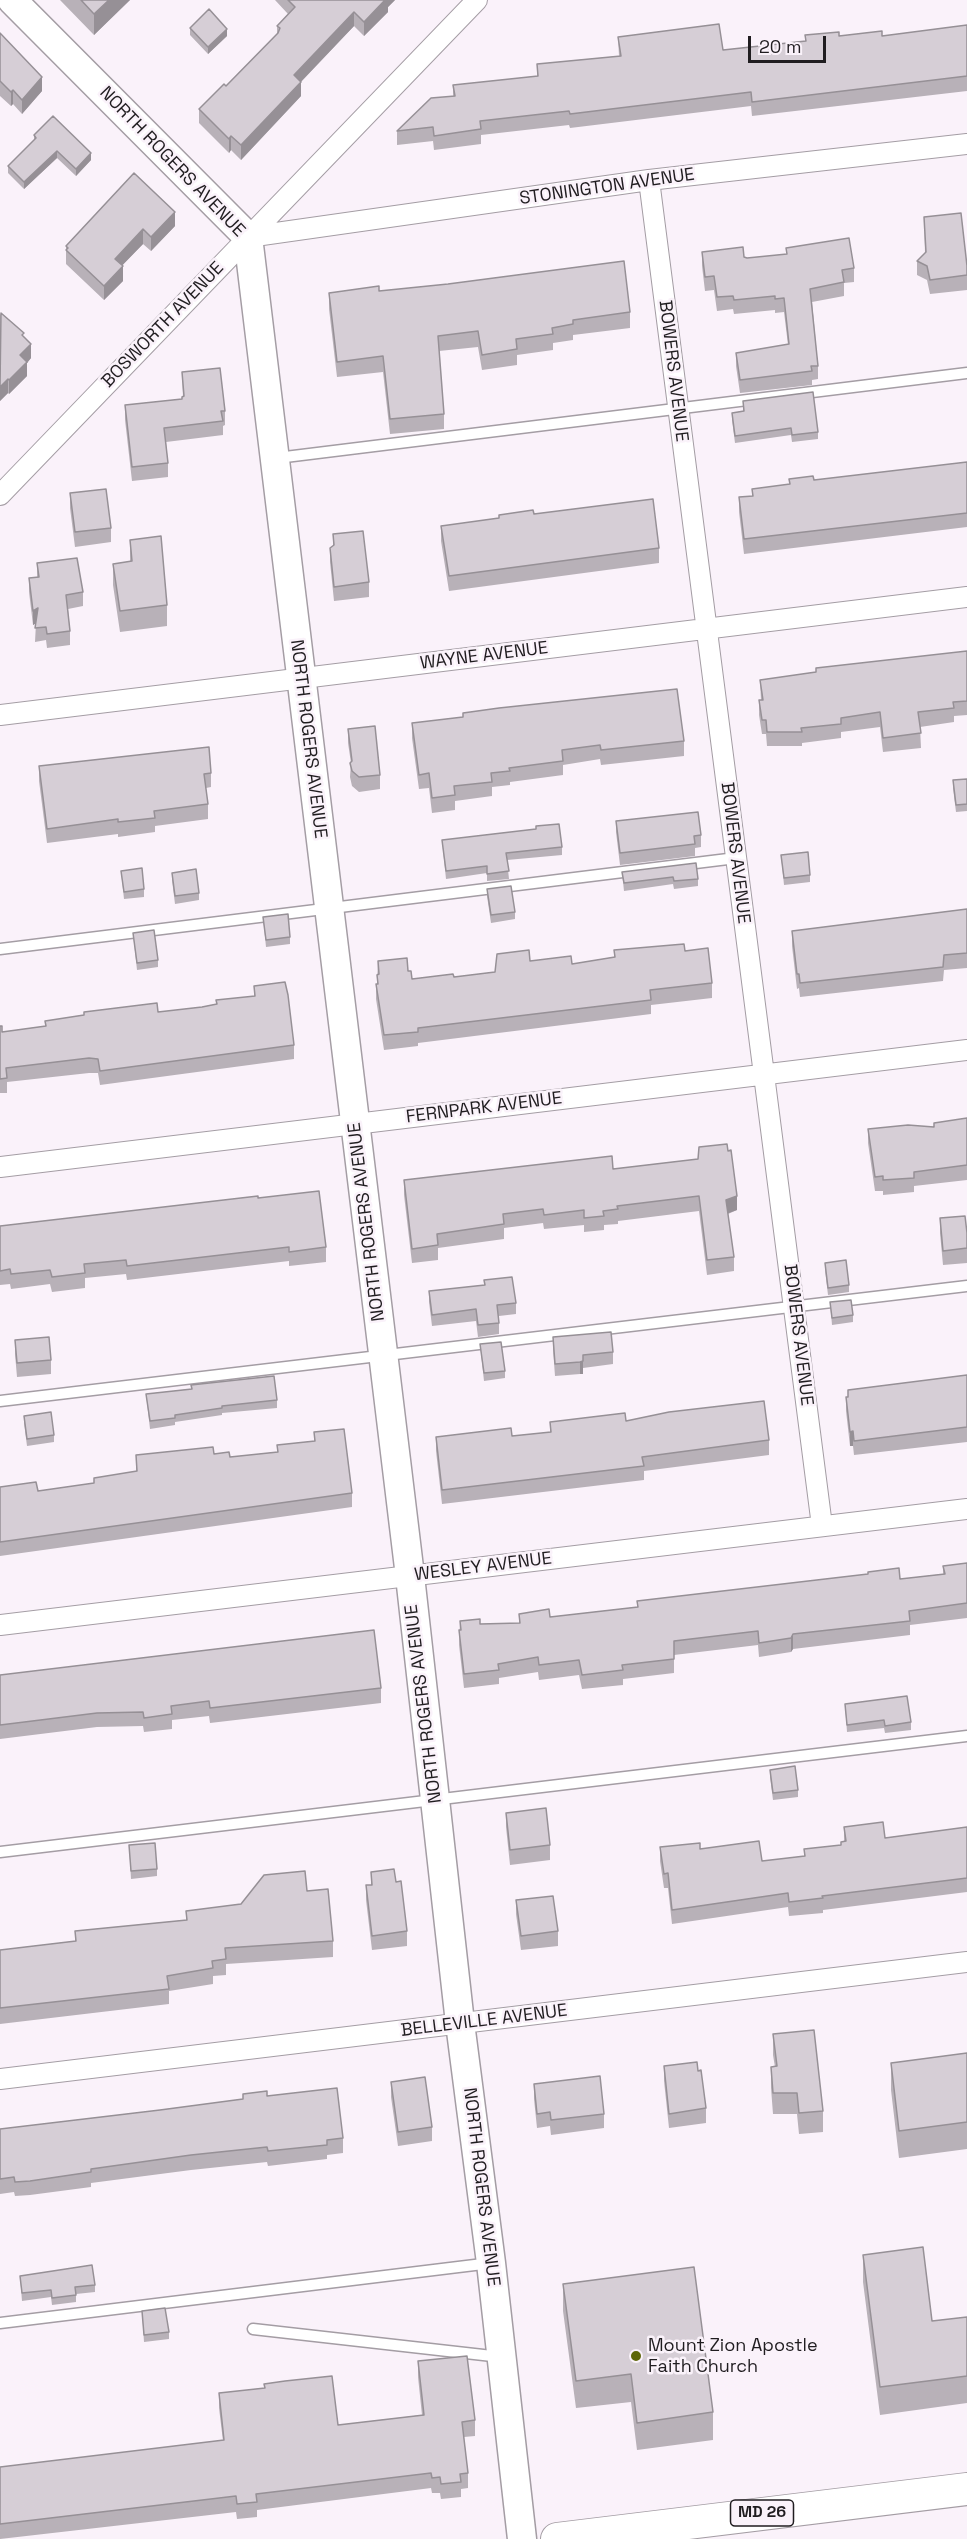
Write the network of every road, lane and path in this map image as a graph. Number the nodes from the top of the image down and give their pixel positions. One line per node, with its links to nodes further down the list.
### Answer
1 (12, 0): 5 (street, NORTH ROGERS AVENUE)
2 (477, 0): 5 (street, BOSWORTH AVENUE)
3 (967, 144): 4 (street, STONINGTON AVENUE)
4 (649, 180): 5 (street, STONINGTON AVENUE); 7 (street, BOWERS AVENUE)
5 (248, 237): 8 (street, NORTH ROGERS AVENUE); 9 (street, BOSWORTH AVENUE)
6 (967, 373): 7 (lane)
7 (678, 408): 8 (lane); 11 (street, BOWERS AVENUE)
8 (274, 459): 12 (street, NORTH ROGERS AVENUE)
9 (0, 495)
10 (967, 597): 11 (street, WAYNE AVENUE)
11 (706, 629): 12 (street, WAYNE AVENUE); 14 (street, BOWERS AVENUE)
12 (300, 678): 13 (street, WAYNE AVENUE); 15 (street, NORTH ROGERS AVENUE)
13 (0, 715)
14 (736, 858): 15 (lane); 18 (street, BOWERS AVENUE)
15 (329, 908): 16 (lane); 19 (street, NORTH ROGERS AVENUE)
16 (0, 949)
17 (967, 1050): 18 (street, FERNPARK AVENUE)
18 (764, 1075): 19 (street, FERNPARK AVENUE); 22 (street, BOWERS AVENUE)
19 (355, 1124): 20 (street, FERNPARK AVENUE); 23 (street, NORTH ROGERS AVENUE)
20 (0, 1167)
21 (967, 1286): 22 (lane)
22 (794, 1307): 23 (lane); 26 (street, BOWERS AVENUE)
23 (383, 1355): 24 (lane); 27 (street, NORTH ROGERS AVENUE)
24 (0, 1401)
25 (967, 1509): 26 (street, WESLEY AVENUE)
26 (822, 1526): 27 (street, WESLEY AVENUE)
27 (410, 1576): 28 (street, WESLEY AVENUE); 30 (street, NORTH ROGERS AVENUE)
28 (0, 1625)
29 (967, 1736): 30 (lane)
30 (435, 1802): 31 (lane); 33 (street, NORTH ROGERS AVENUE)
31 (0, 1852)
32 (967, 1962): 33 (street, BELLEVILLE AVENUE)
33 (460, 2023): 34 (street, BELLEVILLE AVENUE); 35 (street, NORTH ROGERS AVENUE)
34 (0, 2079)
35 (491, 2263): 36 (lane); 38 (street, NORTH ROGERS AVENUE)
36 (0, 2323)
37 (253, 2329): 38 (lane)
38 (502, 2357): 41 (street, NORTH ROGERS AVENUE)
39 (967, 2489): 40 (main road, MD 26)
40 (597, 2536): 42 (main road, MD 26)
41 (522, 2539)
42 (557, 2539)

